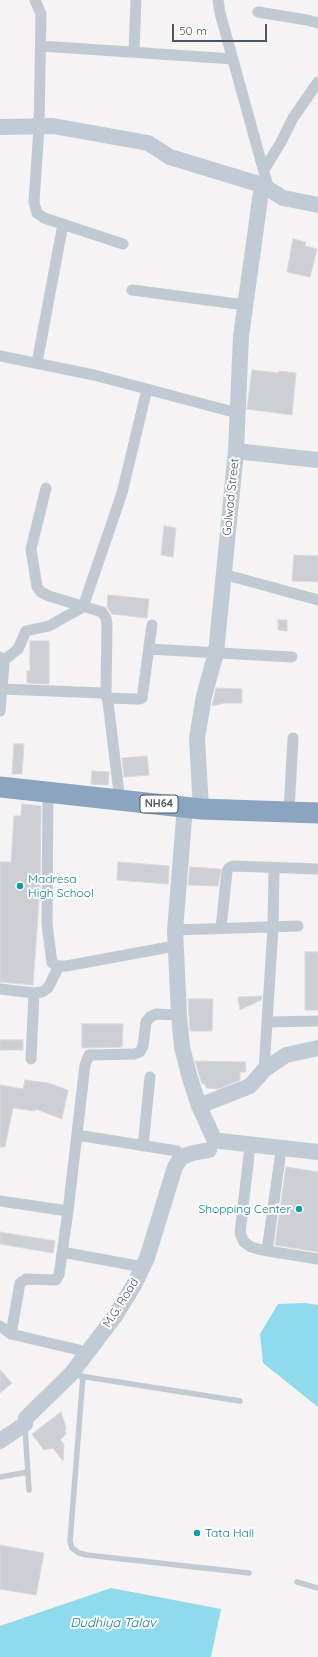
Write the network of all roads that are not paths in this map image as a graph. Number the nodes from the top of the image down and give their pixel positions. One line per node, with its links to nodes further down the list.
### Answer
1 (35, 0): 6 (street)
2 (136, 0): 7 (street)
3 (218, 0): 8 (street)
4 (258, 12): 5 (street)
5 (318, 24)
6 (41, 46): 7 (street); 10 (street)
7 (134, 52): 8 (street)
8 (233, 59): 12 (street)
9 (318, 82): 12 (street)
10 (39, 127): 11 (street); 12 (street); 14 (street)
11 (0, 128)
12 (265, 182): 13 (street); 17 (street, Golwad Street)
13 (318, 205)
14 (63, 224): 15 (street); 19 (street)
15 (123, 244)
16 (132, 290): 17 (street)
17 (245, 304): 21 (street, Golwad Street)
18 (0, 356): 19 (street)
19 (37, 363): 20 (street)
20 (147, 389): 21 (street); 27 (street)
21 (237, 413): 22 (street, Golwad Street)
22 (236, 451): 23 (street); 25 (street, Golwad Street)
23 (318, 460)
24 (46, 488): 27 (street)
25 (223, 574): 26 (street); 30 (street, Golwad Street)
26 (318, 600)
27 (82, 607): 32 (street); 34 (street)
28 (152, 625): 29 (street)
29 (149, 649): 30 (street); 34 (street)
30 (216, 653): 31 (street); 40 (street, Golwad Street)
31 (292, 657)
32 (2, 659): 33 (street)
33 (2, 689): 34 (street); 35 (street)
34 (106, 696): 39 (street)
35 (0, 711)
36 (293, 738): 41 (street)
37 (0, 787): 38 (highway, NH64)
38 (48, 792): 39 (highway, NH64); 50 (street)
39 (120, 801): 40 (highway, NH64)
40 (193, 808): 41 (highway, NH64); 48 (street, Golwad Street)
41 (289, 811): 42 (highway, NH64)
42 (318, 812)
43 (274, 868): 44 (street); 46 (street); 47 (street)
44 (318, 869)
45 (298, 926): 46 (street)
46 (273, 927): 47 (street); 55 (street)
47 (221, 928): 48 (street)
48 (175, 930): 49 (street, Golwad Street)
49 (175, 946): 50 (street); 53 (street, Golwad Street)
50 (59, 966): 52 (street)
51 (0, 990): 52 (street)
52 (34, 993): 57 (street)
53 (179, 1015): 60 (street, Golwad Street); 61 (street)
54 (318, 1021): 55 (street)
55 (267, 1022): 58 (street)
56 (318, 1048): 58 (street)
57 (31, 1059)
58 (264, 1070): 60 (street)
59 (150, 1077): 63 (street)
60 (200, 1106): 62 (street, Golwad Street)
61 (77, 1135): 63 (street); 71 (street)
62 (214, 1145): 64 (street, M.G. Road); 65 (street, M.G. Road); 66 (street, M.G. Road); 69 (street, M.G. Road)
63 (143, 1146): 64 (street)
64 (177, 1151): 69 (street, M.G. Road)
65 (318, 1152)
66 (249, 1155): 67 (street, M.G. Road); 72 (street)
67 (280, 1158): 68 (street, M.G. Road); 72 (street)
68 (318, 1163)
69 (168, 1175): 75 (street, M.G. Road)
70 (0, 1201): 71 (street)
71 (68, 1211): 73 (street)
72 (267, 1251): 74 (street)
73 (62, 1252): 75 (street); 77 (street)
74 (318, 1259)
75 (138, 1266): 78 (street, M.G. Road); 79 (street, M.G. Road)
76 (0, 1326): 77 (street)
77 (12, 1334): 78 (street)
78 (80, 1350): 79 (street, M.G. Road)
79 (72, 1374): 80 (lane); 81 (street, M.G. Road); 82 (street, M.G. Road); 87 (lane)
80 (240, 1401)
81 (25, 1424): 83 (street, M.G. Road); 84 (lane)
82 (0, 1431)
83 (0, 1441)
84 (28, 1472): 85 (lane); 86 (lane)
85 (0, 1476)
86 (29, 1490)
87 (248, 1573)
88 (297, 1582): 89 (lane)
89 (318, 1588)

